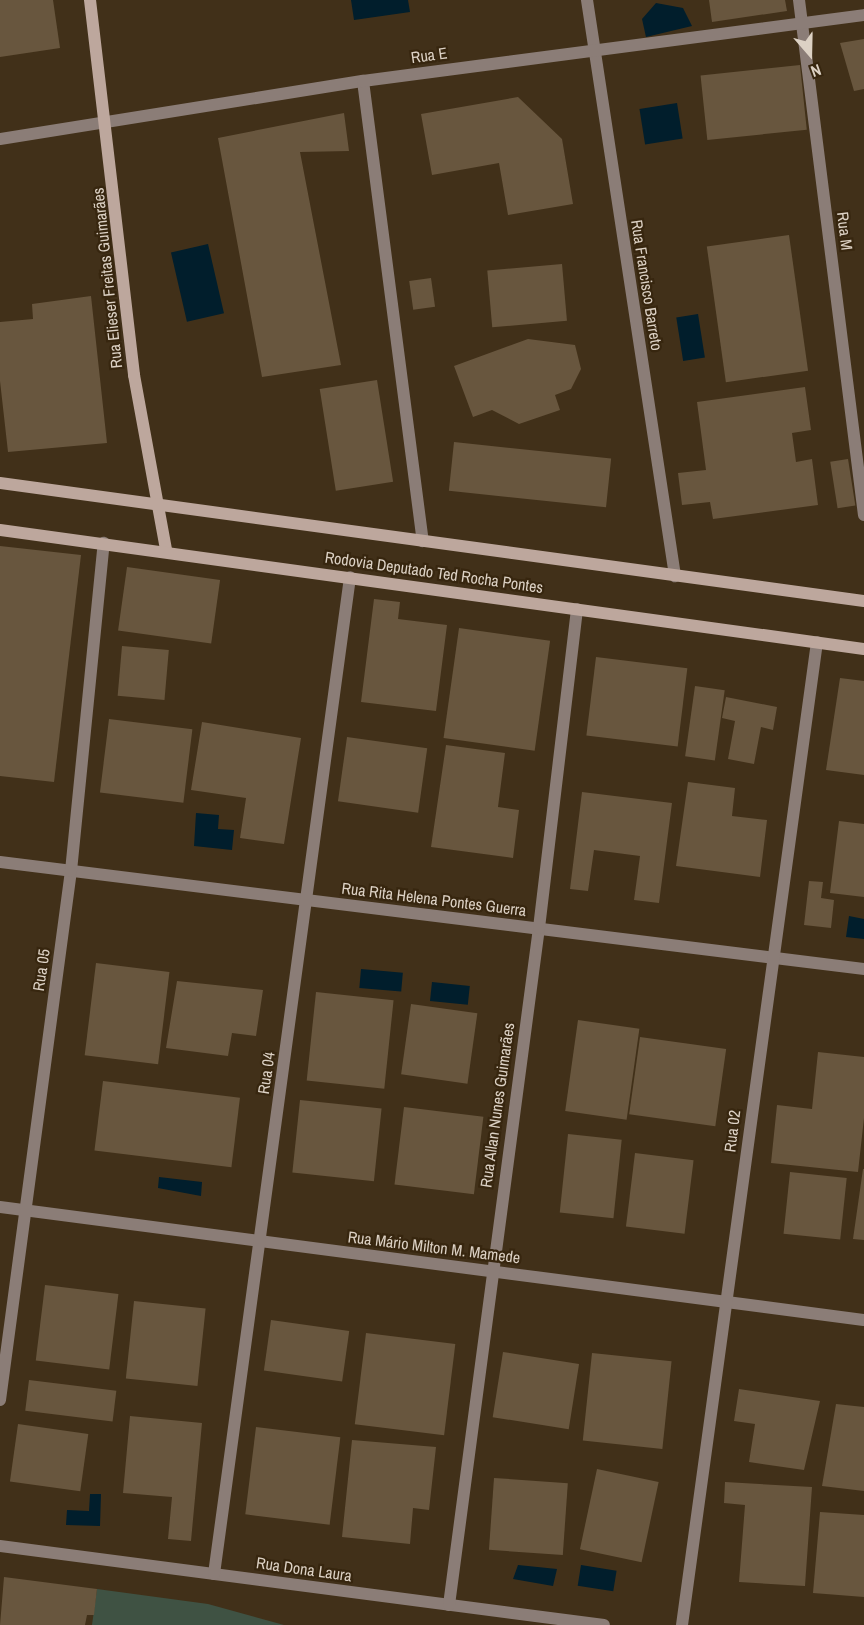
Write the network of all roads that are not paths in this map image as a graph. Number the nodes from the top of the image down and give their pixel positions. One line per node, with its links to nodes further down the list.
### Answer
1 (90, 0): 8 (main road, Rua Elieser Freitas Guimarães)
2 (587, 0): 6 (street, Rua Francisco Barreto)
3 (799, 0): 5 (street, Rua M)
4 (864, 15): 5 (street, Rua E)
5 (803, 22): 6 (street, Rua E); 12 (street, Rua M)
6 (594, 49): 7 (street, Rua E); 17 (street, Rua Francisco Barreto)
7 (363, 81): 8 (street, Rua E); 14 (street)
8 (106, 121): 9 (street, Rua E); 11 (main road, Rua Elieser Freitas Guimarães)
9 (0, 139)
10 (0, 483): 11 (main road, Rodovia Deputado Ted Rocha Pontes)
11 (160, 505): 14 (main road, Rodovia Deputado Ted Rocha Pontes); 16 (main road, Rua Elieser Freitas Guimarães)
12 (864, 515)
13 (0, 530): 15 (main road, Rodovia Deputado Ted Rocha Pontes)
14 (423, 541): 17 (main road, Rodovia Deputado Ted Rocha Pontes)
15 (104, 543): 16 (main road, Rodovia Deputado Ted Rocha Pontes); 24 (street, Rua 05)
16 (166, 550): 18 (main road, Rodovia Deputado Ted Rocha Pontes)
17 (675, 576): 19 (main road, Rodovia Deputado Ted Rocha Pontes)
18 (350, 577): 20 (main road, Rodovia Deputado Ted Rocha Pontes); 25 (street, Rua 04)
19 (864, 601)
20 (577, 609): 21 (main road, Rodovia Deputado Ted Rocha Pontes); 26 (street, Rua Allan Nunes Guimarães)
21 (817, 642): 22 (main road, Rodovia Deputado Ted Rocha Pontes); 27 (street, Rua 02)
22 (864, 649)
23 (0, 862): 24 (street, Rua Rita Helena Pontes Guerra)
24 (71, 871): 25 (street, Rua Rita Helena Pontes Guerra); 30 (street, Rua 05)
25 (308, 900): 26 (street, Rua Rita Helena Pontes Guerra); 31 (street, Rua 04)
26 (539, 928): 27 (street, Rua Rita Helena Pontes Guerra); 32 (street, Rua Allan Nunes Guimarães)
27 (772, 957): 28 (street, Rua Rita Helena Pontes Guerra); 33 (street, Rua 02)
28 (864, 969)
29 (0, 1207): 30 (street, Rua Mário Milton M. Mamede)
30 (24, 1210): 31 (street, Rua Mário Milton M. Mamede); 35 (street, Rua 05)
31 (258, 1240): 32 (street, Rua Mário Milton M. Mamede); 37 (street, Rua 04)
32 (490, 1271): 33 (street, Rua Mário Milton M. Mamede); 38 (street, Rua Allan Nunes Guimarães)
33 (727, 1302): 34 (street, Rua Mário Milton M. Mamede); 40 (street, Rua 02)
34 (864, 1320)
35 (0, 1400)
36 (0, 1546): 37 (street, Rua Dona Laura)
37 (214, 1574): 38 (street, Rua Dona Laura)
38 (449, 1605): 39 (street, Rua Dona Laura)
39 (604, 1625)
40 (682, 1625)

